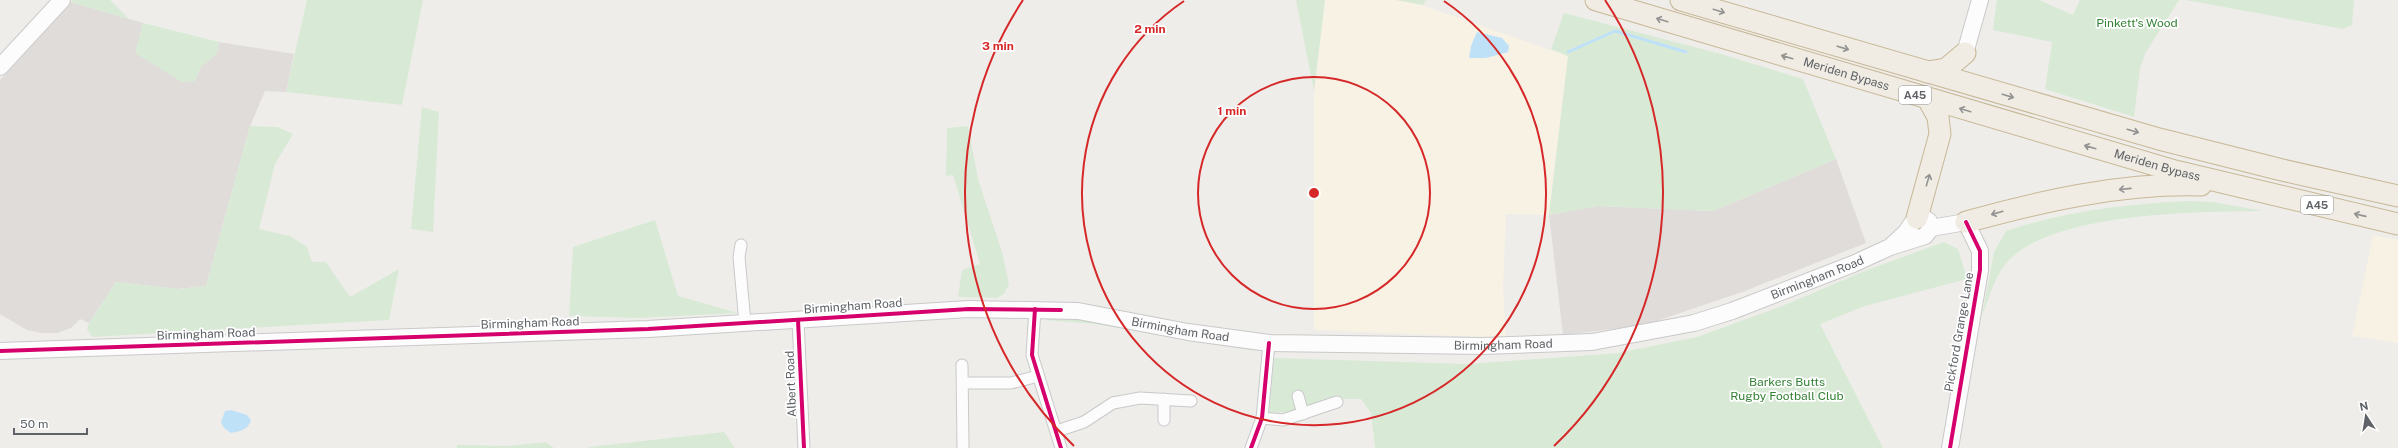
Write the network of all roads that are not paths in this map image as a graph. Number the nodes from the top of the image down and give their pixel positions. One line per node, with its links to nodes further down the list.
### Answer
1 (62, 0): 6 (main road)
2 (1596, 0): 9 (highway, Meriden Bypass / A45, one-way to 2)
3 (1681, 0): 7 (highway, A45, one-way to 7)
4 (1980, 0): 5 (main road)
5 (1965, 53): 7 (highway); 8 (highway)
6 (0, 67)
7 (1927, 72): 8 (highway, A45)
8 (1977, 86): 10 (highway, A45, one-way to 10)
9 (1928, 99): 11 (highway, Meriden Bypass / A45, one-way to 9); 16 (highway, A45, one-way to 9)
10 (2306, 175): 12 (highway); 13 (highway, A45)
11 (2235, 186): 14 (highway, A45, one-way to 14); 15 (highway, A45, one-way to 11)
12 (2398, 187)
13 (2398, 196)
14 (1966, 222): 16 (main road, Birmingham Road); 38 (main road, Pickford Grange Lane)
15 (2398, 224)
16 (1920, 228): 21 (main road, Birmingham Road)
17 (741, 245): 20 (street)
18 (1035, 309): 19 (main road, Birmingham Road); 21 (main road, Birmingham Road); 24 (street)
19 (798, 320): 20 (main road, Birmingham Road); 34 (street, Albert Road)
20 (745, 323): 22 (main road, Birmingham Road)
21 (1269, 343): 31 (street)
22 (0, 351)
23 (962, 365): 25 (street)
24 (1038, 376): 25 (street); 33 (street)
25 (964, 383): 35 (street)
26 (1298, 396): 30 (street)
27 (1164, 399): 28 (street); 32 (street); 33 (street)
28 (1191, 401)
29 (1337, 402): 30 (street)
30 (1303, 414): 31 (street)
31 (1262, 418): 37 (street)
32 (1164, 420)
33 (1057, 431): 36 (street)
34 (804, 448)
35 (963, 448)
36 (1061, 448)
37 (1251, 448)
38 (1950, 448)

